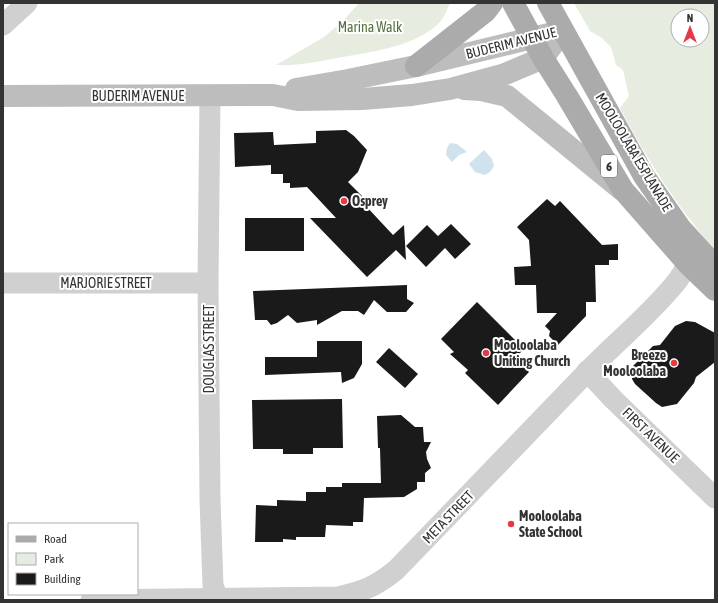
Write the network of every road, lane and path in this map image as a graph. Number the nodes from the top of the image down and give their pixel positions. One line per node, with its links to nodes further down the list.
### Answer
1 (27, 3): 5 (street)
2 (492, 3): 9 (main road)
3 (513, 3): 7 (main road, 6)
4 (548, 3): 6 (main road, 6)
5 (3, 25)
6 (563, 31): 7 (main road, BUDERIM AVENUE); 8 (main road, BUDERIM AVENUE); 15 (main road, MOOLOOLABA ESPLANADE / 6)
7 (532, 38): 8 (main road, MOOLOOLABA ESPLANADE / 6); 9 (main road, BUDERIM AVENUE)
8 (543, 58): 10 (main road, BUDERIM AVENUE); 14 (main road, MOOLOOLABA ESPLANADE / 6)
9 (416, 66): 11 (main road, BUDERIM AVENUE)
10 (450, 89): 11 (main road, BUDERIM AVENUE); 14 (main road)
11 (274, 95): 13 (main road, BUDERIM AVENUE)
12 (3, 96): 13 (main road, BUDERIM AVENUE)
13 (210, 96): 19 (street, DOUGLAS STREET)
14 (623, 190): 16 (main road, MOOLOOLABA ESPLANADE / 6)
15 (680, 229): 16 (street); 17 (main road, MOOLOOLABA ESPLANADE / 6)
16 (688, 264): 20 (main road, MOOLOOLABA ESPLANADE / 6); 21 (street, META STREET)
17 (715, 266)
18 (3, 283): 19 (street, MARJORIE STREET)
19 (208, 283): 23 (street, DOUGLAS STREET)
20 (715, 290)
21 (587, 371): 22 (street, FIRST AVENUE); 23 (street, META STREET)
22 (715, 498)
23 (219, 599): 24 (street, META STREET)
24 (91, 600)

